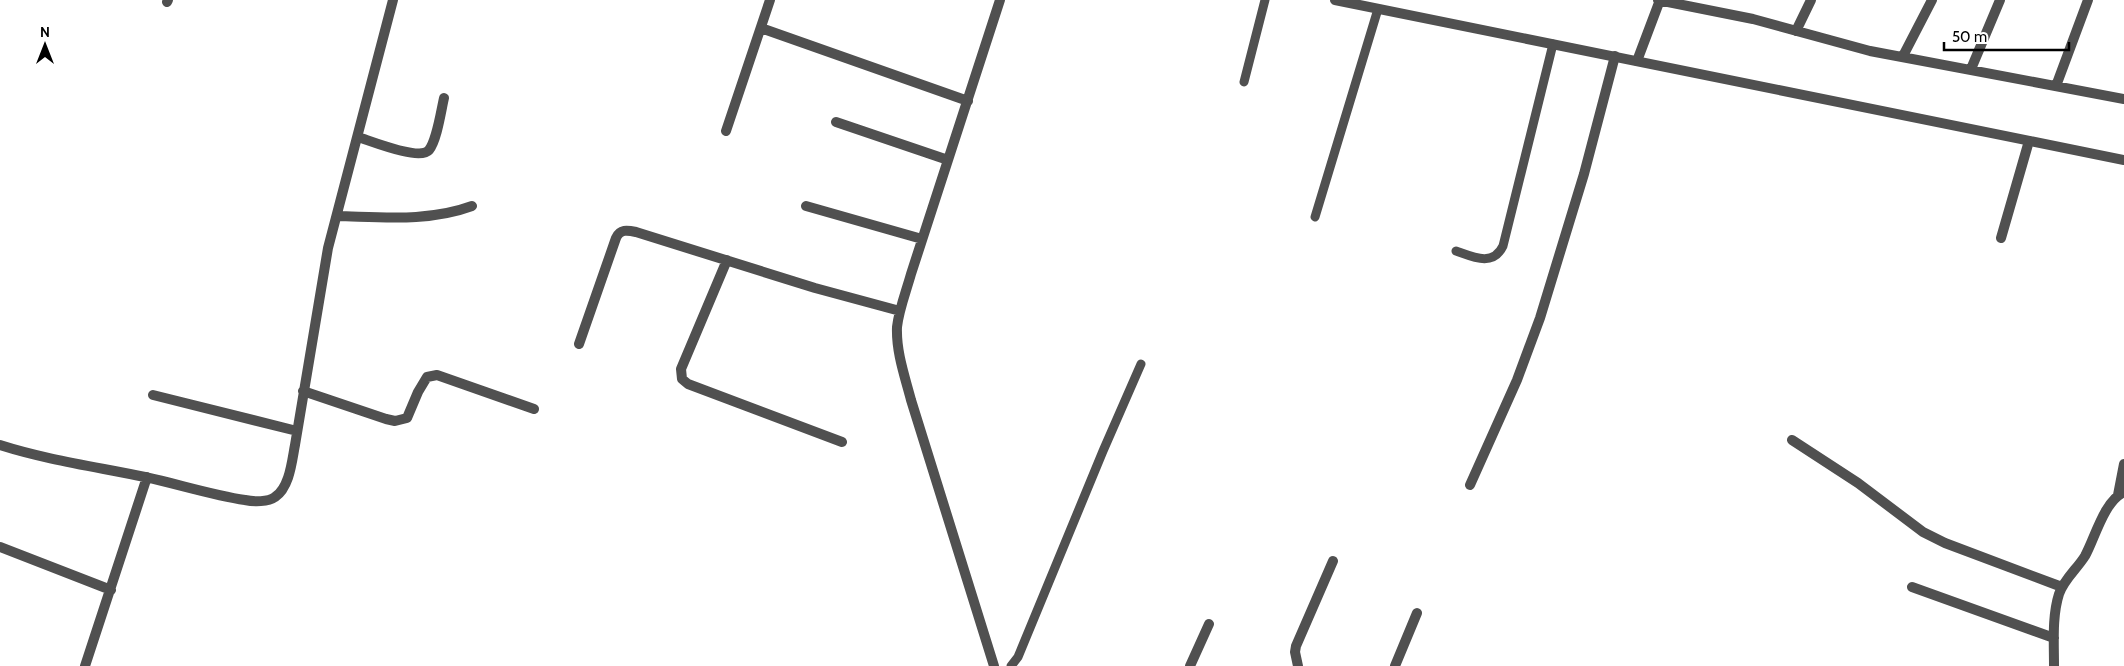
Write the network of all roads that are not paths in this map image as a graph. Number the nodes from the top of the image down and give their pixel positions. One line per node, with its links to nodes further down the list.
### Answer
1 (393, 0): 26 (street)
2 (770, 0): 12 (street)
3 (1000, 0): 23 (street)
4 (1265, 0): 19 (lane)
5 (1335, 0): 11 (street)
6 (1659, 0): 13 (street); 17 (street)
7 (1811, 0): 13 (street)
8 (1932, 0): 16 (street)
9 (2000, 0): 18 (street)
10 (2088, 0): 20 (street)
11 (1378, 9): 14 (street); 33 (lane)
12 (761, 28): 23 (street); 25 (street)
13 (1796, 31): 16 (street)
14 (1552, 44): 15 (street); 36 (lane)
15 (1615, 56): 17 (street); 50 (street)
16 (1903, 56): 18 (street)
17 (1637, 61): 27 (street)
18 (1971, 69): 20 (street)
19 (1244, 82)
20 (2056, 86): 22 (street)
21 (444, 98): 26 (street)
22 (2124, 99)
23 (968, 101): 28 (street)
24 (836, 122): 28 (street)
25 (726, 131)
26 (358, 137): 32 (street)
27 (2029, 141): 29 (street); 35 (street)
28 (948, 160): 34 (street)
29 (2124, 160)
30 (472, 206): 32 (street)
31 (806, 206): 34 (street)
32 (337, 216): 41 (street)
33 (1315, 217)
34 (922, 238): 38 (street)
35 (2001, 238)
36 (1456, 251)
37 (727, 260): 38 (street); 39 (street); 46 (street)
38 (900, 311): 61 (street)
39 (579, 344)
40 (1141, 364): 62 (lane)
41 (303, 392): 43 (street); 44 (street)
42 (153, 394): 44 (street)
43 (534, 409)
44 (297, 431): 49 (street)
45 (1792, 440): 55 (street)
46 (842, 442)
47 (0, 445): 49 (street)
48 (2124, 464): 51 (street)
49 (147, 477): 56 (street)
50 (1470, 485)
51 (2121, 494): 55 (street)
52 (0, 546): 56 (street)
53 (1333, 561): 64 (street)
54 (1912, 587): 59 (street)
55 (2062, 588): 59 (street)
56 (111, 590): 60 (street)
57 (1417, 613): 65 (street)
58 (1209, 624): 63 (street)
59 (2054, 638): 66 (street)
60 (85, 666)
61 (994, 666)
62 (1011, 666)
63 (1190, 666)
64 (1298, 666)
65 (1395, 666)
66 (2054, 666)

